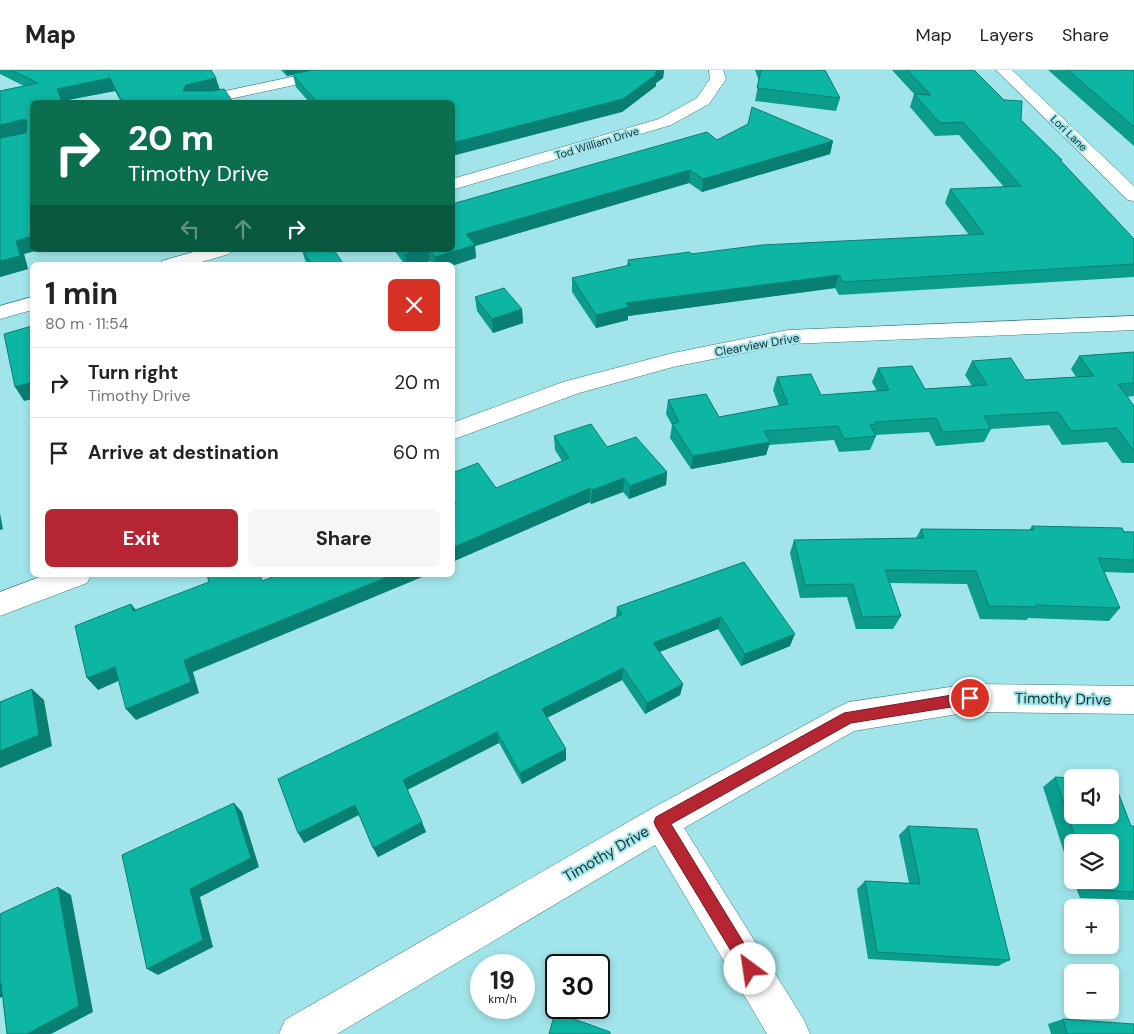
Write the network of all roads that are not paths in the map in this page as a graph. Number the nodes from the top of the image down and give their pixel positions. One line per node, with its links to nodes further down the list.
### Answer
1 (344, 70): 4 (street)
2 (716, 70): 5 (street, Tod William Drive)
3 (1003, 70): 6 (street, Lori Lane)
4 (207, 100)
5 (455, 184)
6 (1134, 196)
7 (215, 252): 8 (street)
8 (179, 262)
9 (30, 305): 10 (street)
10 (0, 313)
11 (1134, 323): 12 (street, Clearview Drive)
12 (455, 431)
13 (72, 577): 14 (street)
14 (0, 604)
15 (1134, 700): 16 (street, Timothy Drive)
16 (661, 822): 17 (street, Timothy Drive); 18 (street)
17 (299, 1034)
18 (790, 1034)

